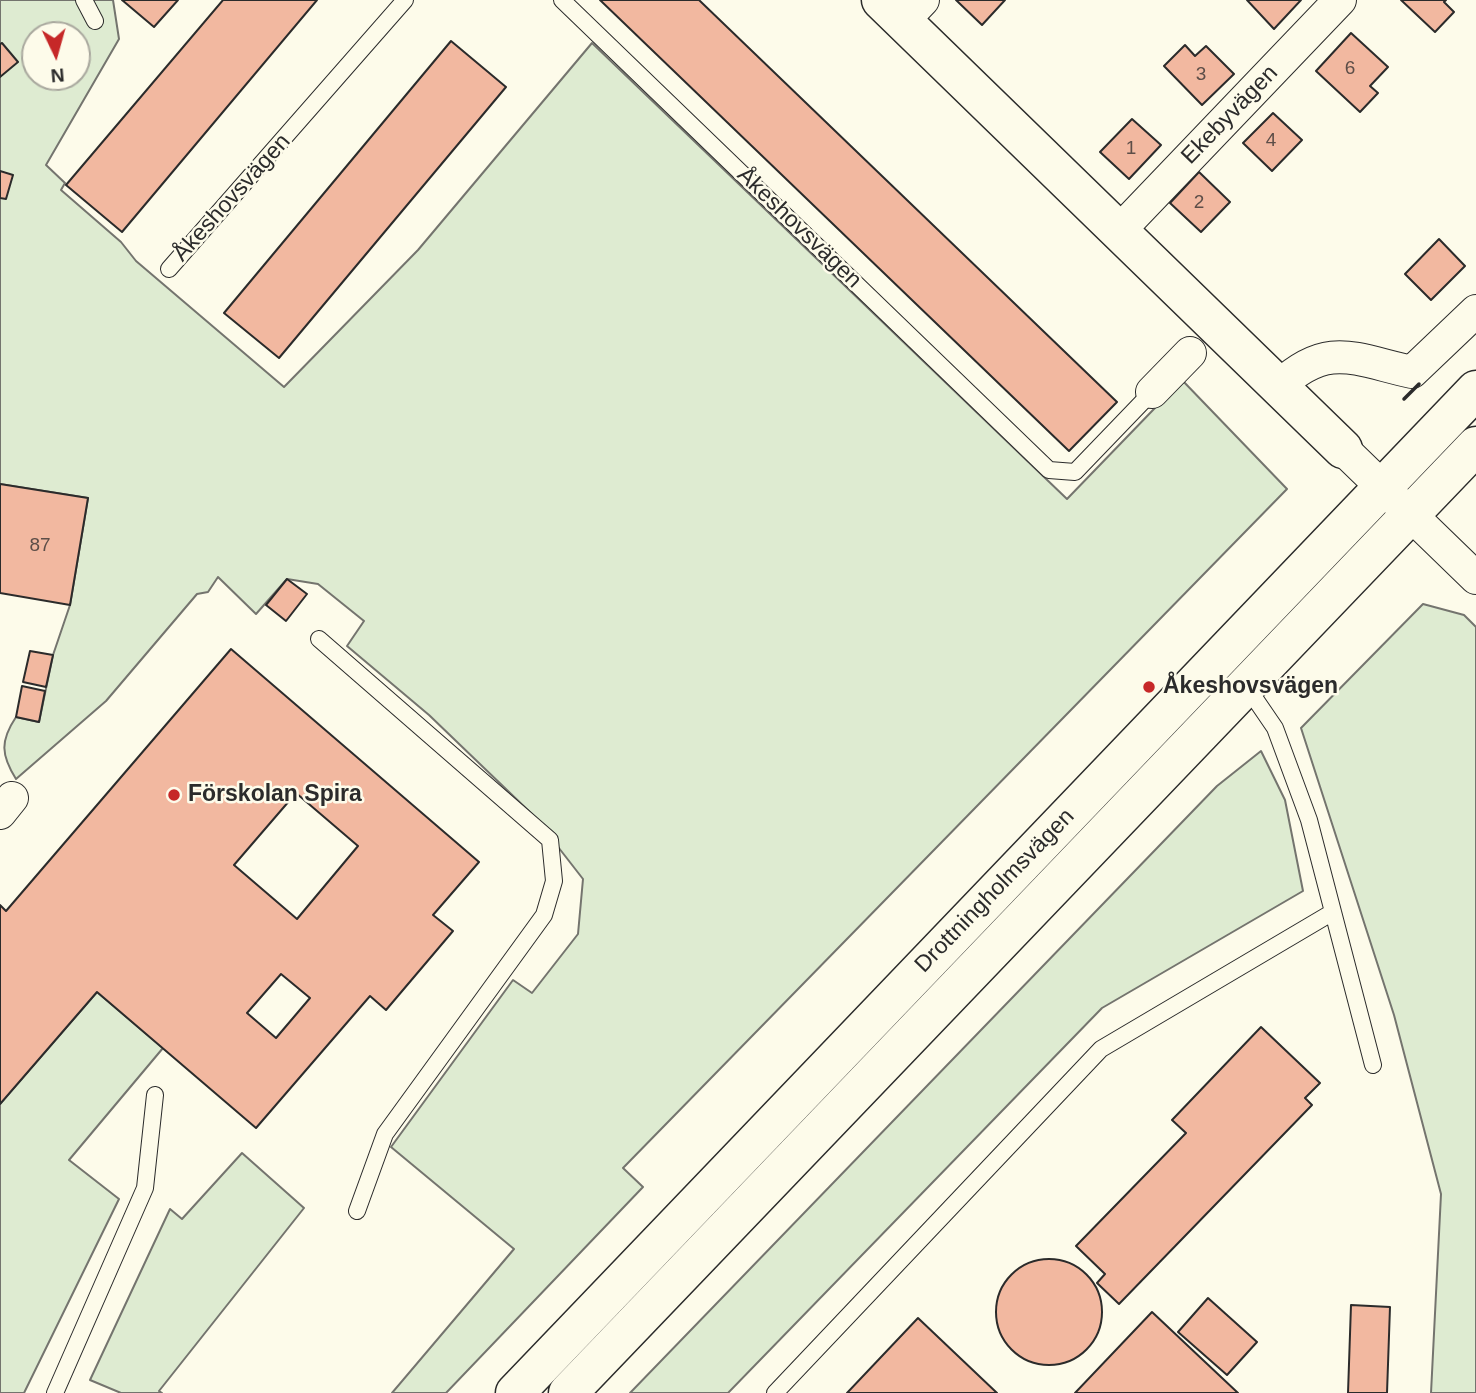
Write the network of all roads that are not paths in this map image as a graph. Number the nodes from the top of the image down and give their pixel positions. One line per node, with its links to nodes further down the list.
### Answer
1 (84, 0): 6 (lane)
2 (405, 0): 8 (lane, Åkeshovsvägen)
3 (562, 0): 13 (lane, Åkeshovsvägen)
4 (1340, 0): 7 (street, Ekebyvägen)
5 (902, 7): 7 (main road)
6 (95, 21)
7 (1119, 231): 11 (main road)
8 (169, 269)
9 (1476, 311): 11 (street)
10 (1190, 354): 13 (street, Åkeshovsvägen)
11 (1279, 386): 15 (main road)
12 (1476, 390): 16 (main road, Drottningholmsvägen)
13 (1152, 392)
14 (1476, 446): 17 (main road, Drottningholmsvägen)
15 (1343, 449): 16 (street)
16 (1382, 486): 17 (street); 26 (main road, Drottningholmsvägen)
17 (1412, 516): 18 (street); 20 (main road, Drottningholmsvägen)
18 (1476, 578)
19 (319, 639): 24 (lane)
20 (1247, 687): 21 (lane); 27 (main road, Drottningholmsvägen)
21 (1333, 912): 22 (lane); 28 (lane)
22 (1373, 1065)
23 (155, 1095): 25 (lane)
24 (357, 1211)
25 (55, 1393)
26 (515, 1393)
27 (568, 1393)
28 (775, 1393)

